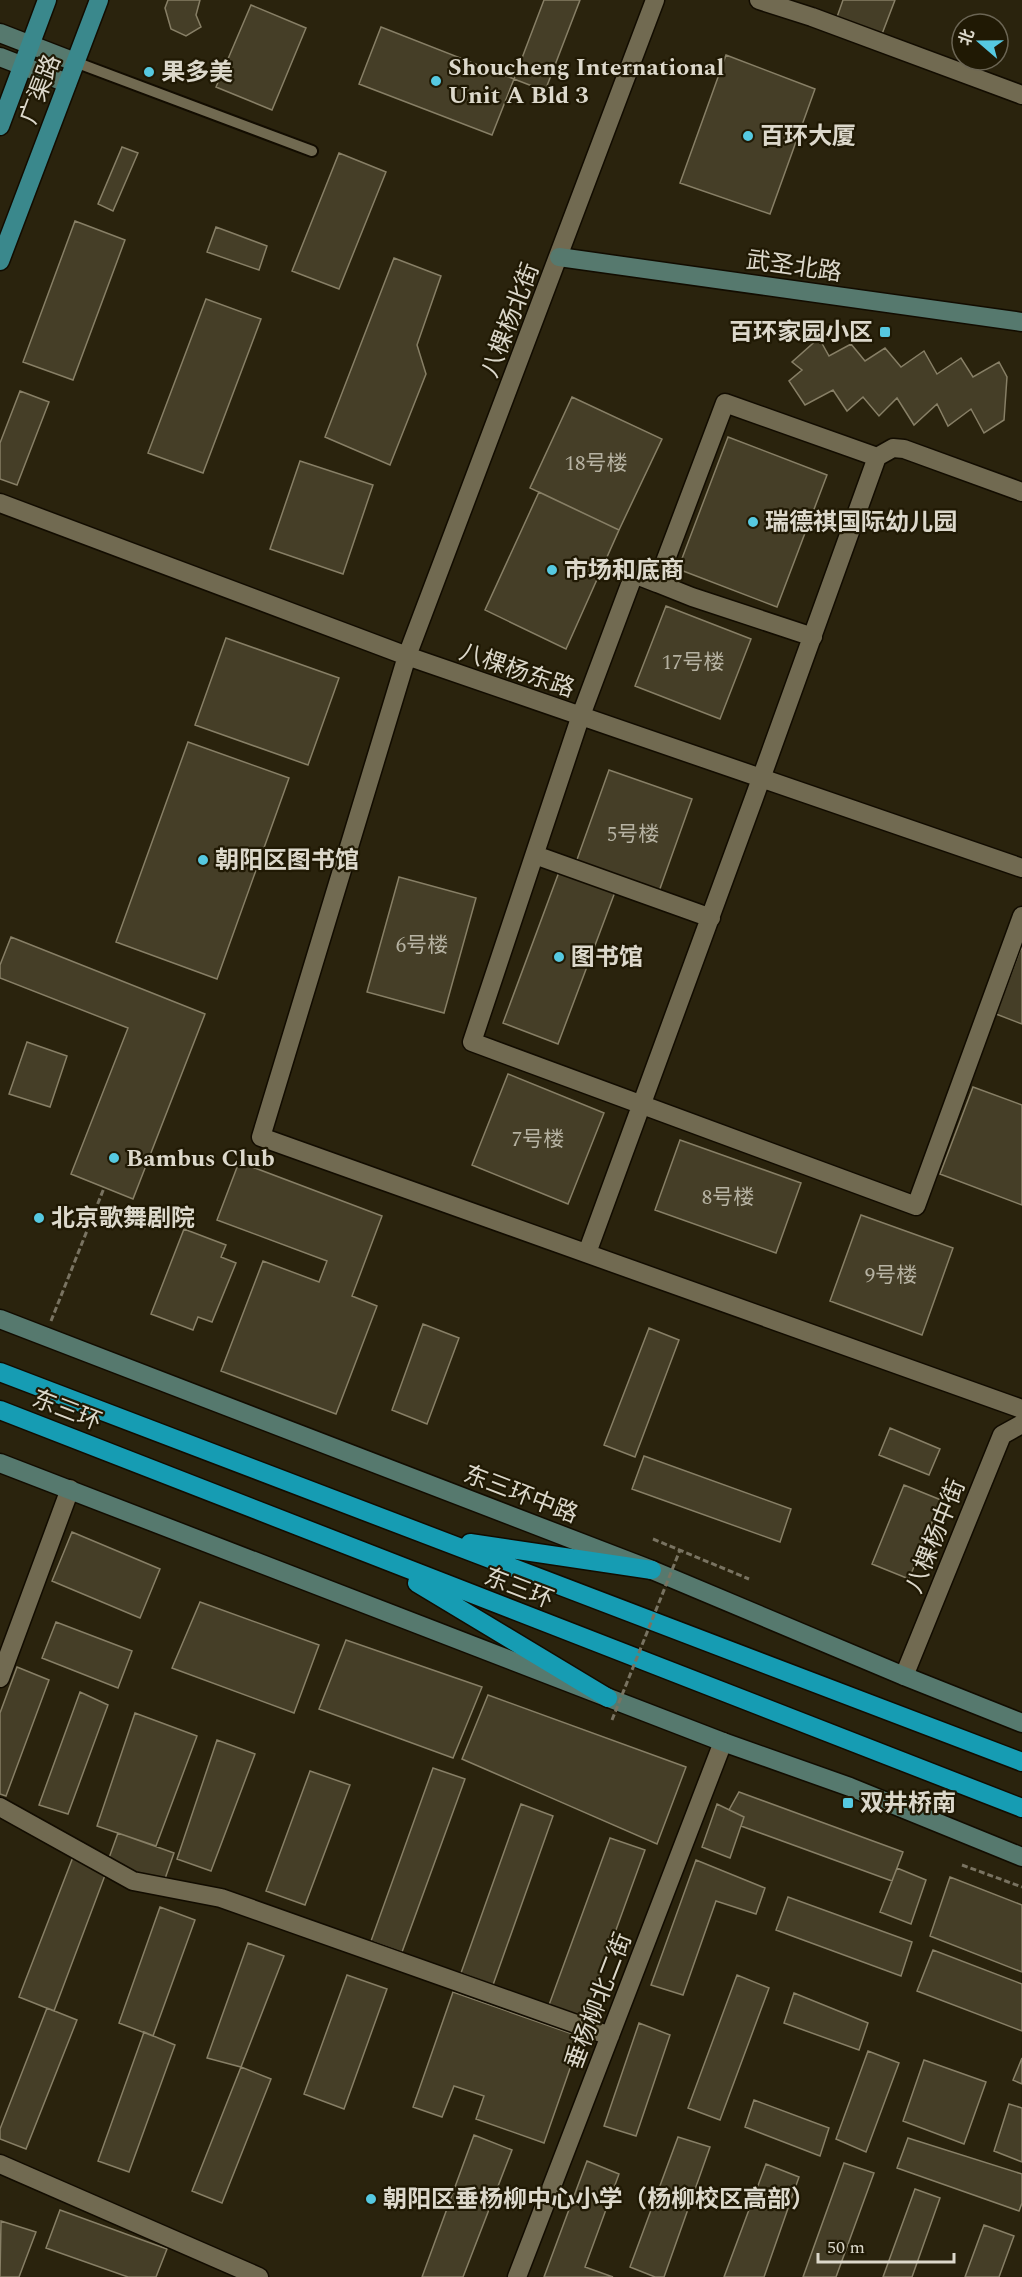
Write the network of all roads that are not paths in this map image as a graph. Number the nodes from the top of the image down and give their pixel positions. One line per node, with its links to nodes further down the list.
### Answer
1 (47, 0): 6 (main road, 广渠路)
2 (99, 0): 8 (main road, 广渠路)
3 (655, 0): 14 (street, 八棵杨北街)
4 (759, 0): 11 (street)
5 (0, 33): 6 (street)
6 (31, 44): 8 (street); 9 (main road, 广渠路)
7 (0, 57): 9 (street)
8 (75, 62): 10 (main road, 广渠路); 13 (lane)
9 (23, 66): 10 (street); 12 (main road, 广渠路)
10 (67, 83): 15 (main road, 广渠路)
11 (1022, 95)
12 (0, 126)
13 (312, 151)
14 (559, 257): 16 (street, 武圣北路); 22 (street, 八棵杨北街)
15 (0, 261)
16 (1022, 322)
17 (877, 457): 18 (street); 20 (street); 21 (street)
18 (1022, 492)
19 (0, 503): 22 (street, 八棵杨东路)
20 (657, 583): 21 (street); 23 (street)
21 (813, 637): 24 (street)
22 (407, 656): 23 (street, 八棵杨东路); 30 (street, 八棵杨北街)
23 (580, 718): 24 (street, 八棵杨东路); 25 (street)
24 (762, 779): 26 (street, 八棵杨东路); 28 (street)
25 (535, 855): 28 (street); 29 (street)
26 (1022, 868)
27 (1022, 916): 29 (street)
28 (711, 918): 29 (street)
29 (642, 1106): 30 (street)
30 (587, 1253): 33 (street)
31 (0, 1319): 40 (street, 东三环中路)
32 (0, 1372): 38 (highway, 东三环)
33 (1022, 1409)
34 (0, 1410): 39 (highway, 东三环)
35 (1022, 1424): 41 (street, 八棵杨中街)
36 (0, 1463): 37 (street)
37 (70, 1489): 42 (street); 43 (street)
38 (435, 1538): 40 (highway); 46 (highway, 东三环)
39 (372, 1556): 43 (highway); 48 (highway, 东三环)
40 (652, 1570): 41 (street, 东三环中路)
41 (903, 1676): 44 (street, 东三环中路)
42 (0, 1678)
43 (608, 1698): 45 (street)
44 (1022, 1723)
45 (723, 1742): 49 (street); 50 (street, 垂杨柳北二街)
46 (1022, 1762)
47 (0, 1808): 50 (street)
48 (1022, 1808)
49 (1022, 1857)
50 (610, 2036): 53 (street, 垂杨柳北二街)
51 (0, 2164): 52 (street)
52 (259, 2277)
53 (517, 2277)

